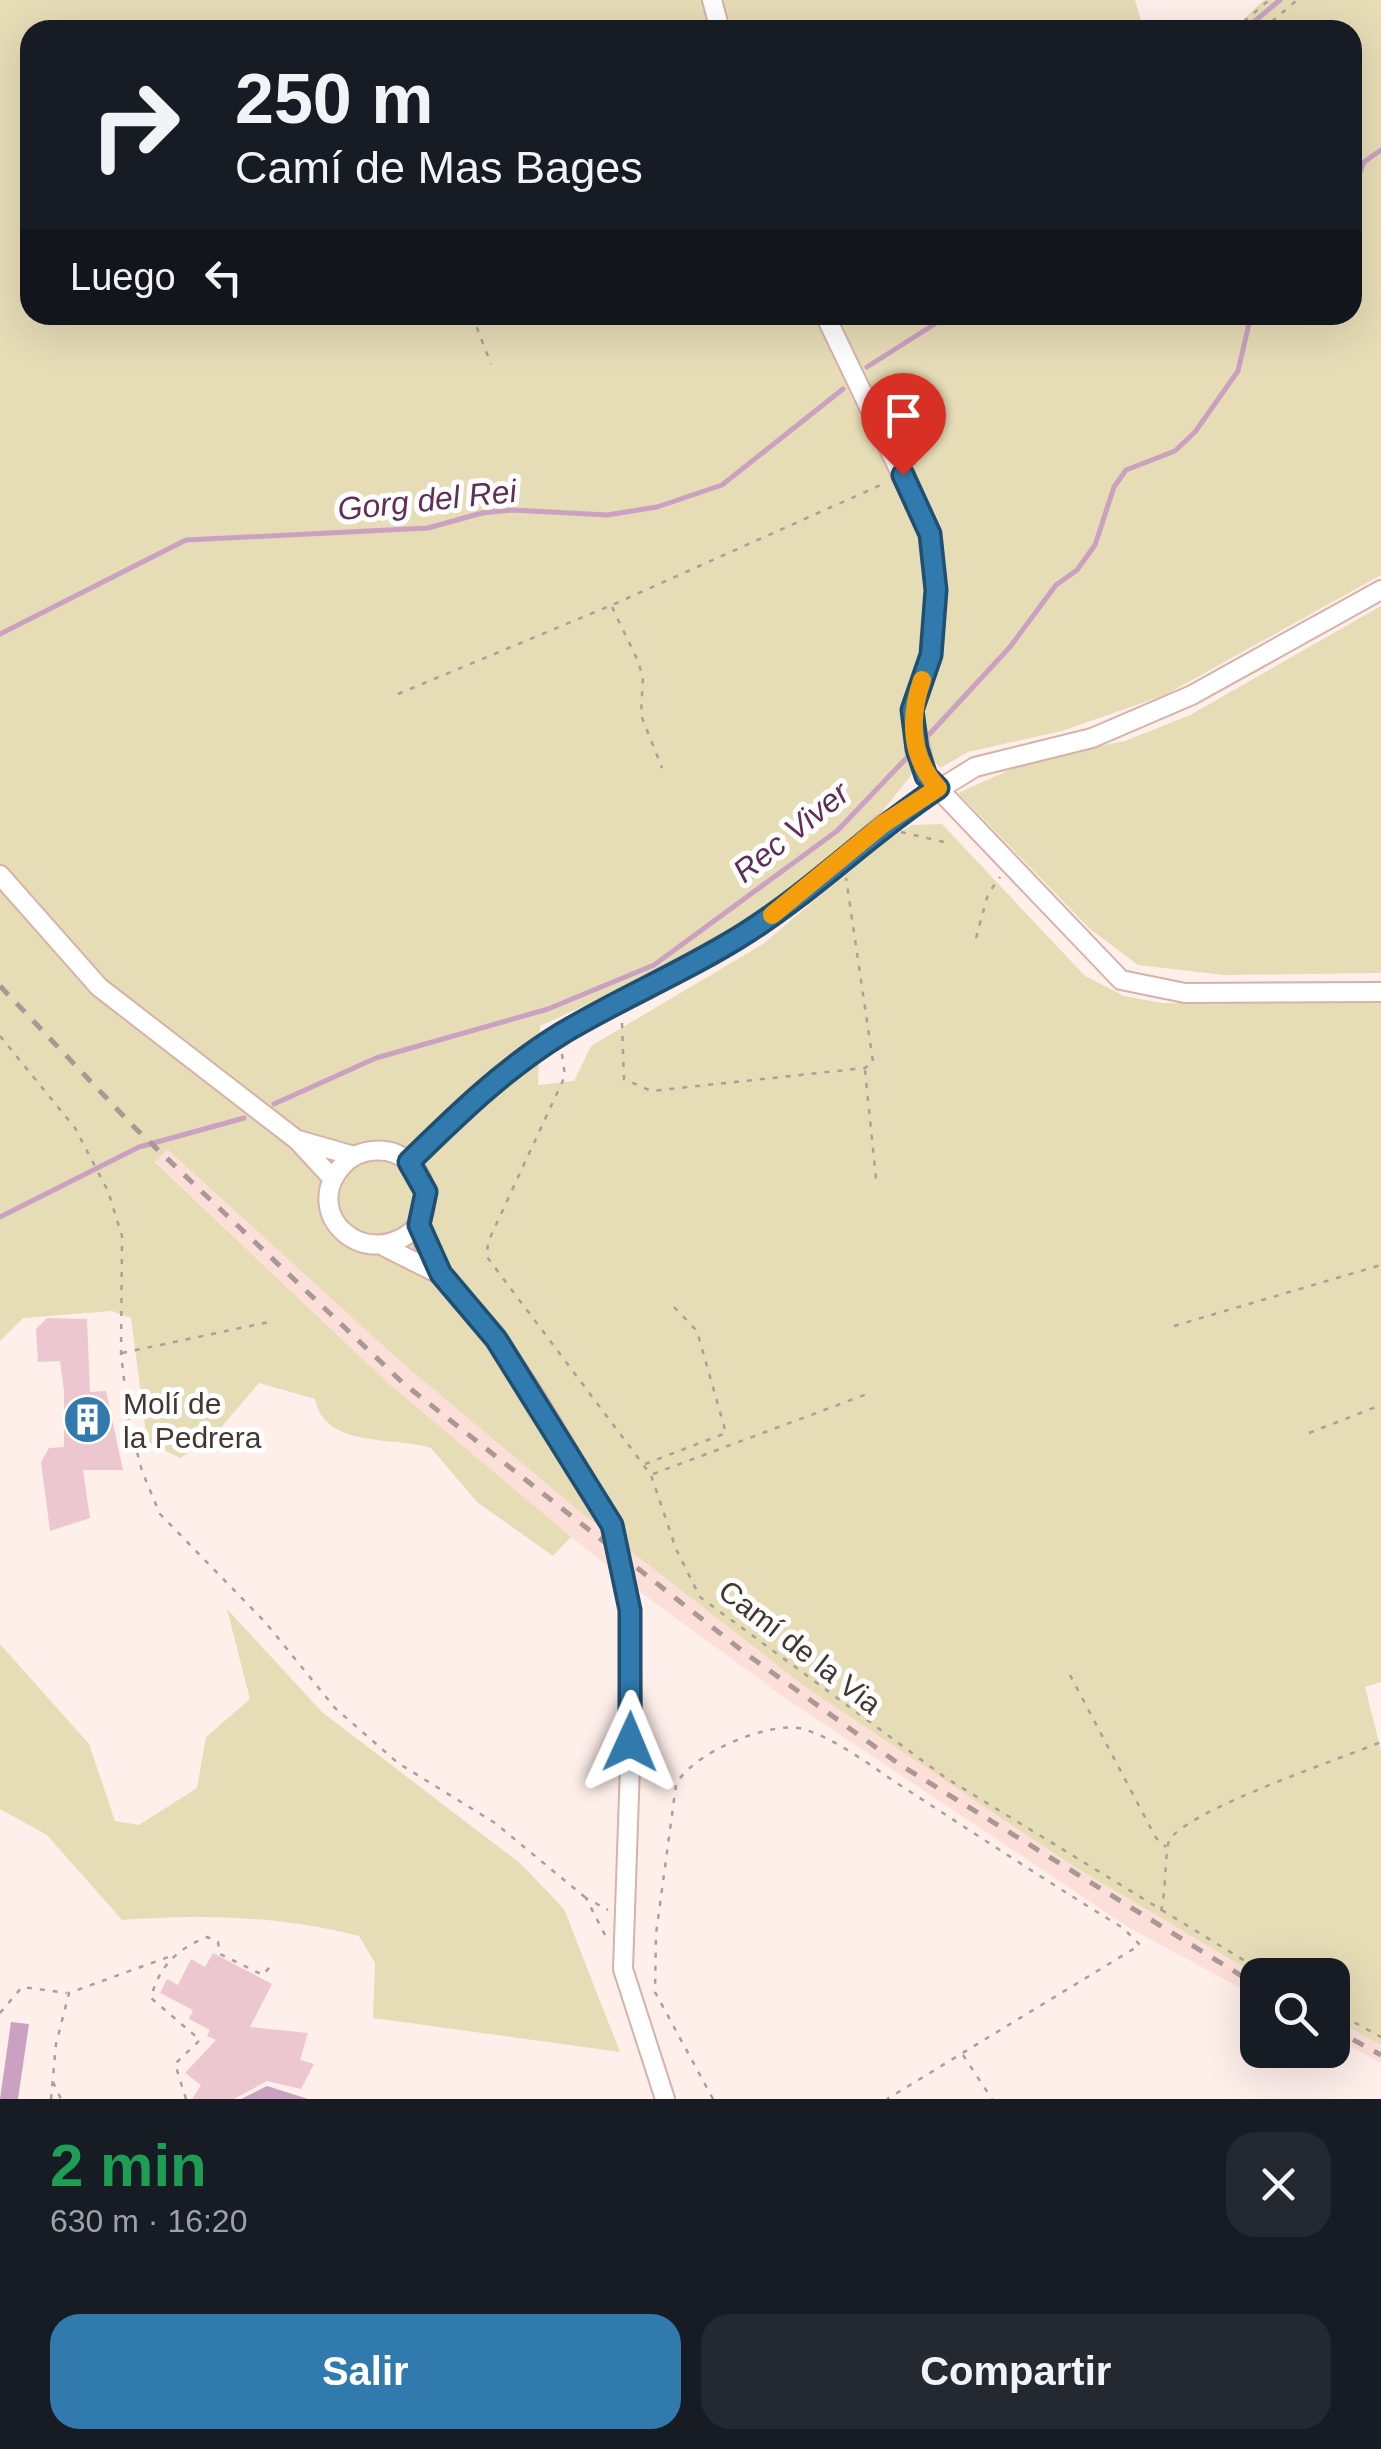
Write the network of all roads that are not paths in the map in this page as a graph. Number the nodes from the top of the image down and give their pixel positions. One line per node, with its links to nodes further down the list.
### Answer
1 (831, 325): 3 (street)
2 (1381, 590): 3 (street)
3 (932, 782): 5 (street); 8 (street)
4 (0, 876): 6 (street)
5 (1381, 992)
6 (298, 1140): 7 (street); 9 (street)
7 (354, 1156): 8 (street); 9 (street)
8 (409, 1162): 10 (street)
9 (333, 1179): 11 (street)
10 (419, 1225): 11 (street); 12 (street)
11 (385, 1247): 12 (street)
12 (441, 1274): 13 (street, bridge)
13 (665, 2099)

